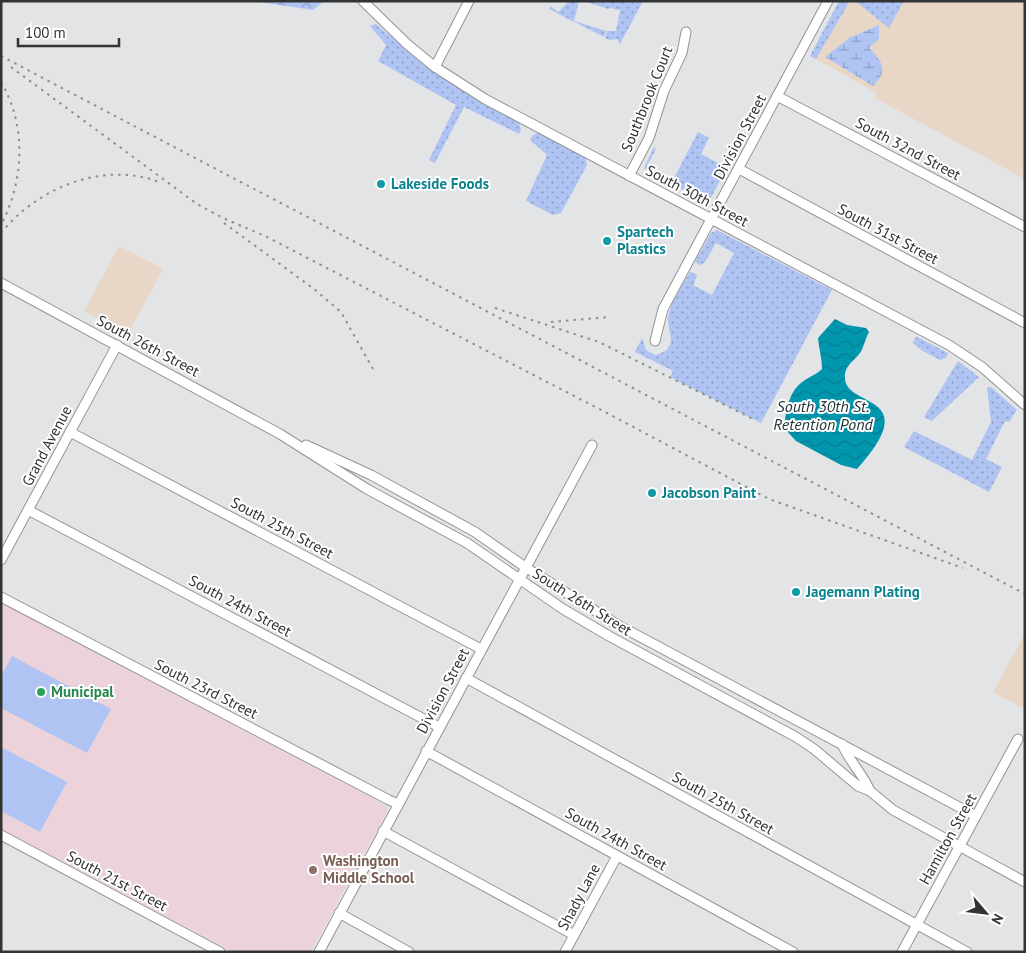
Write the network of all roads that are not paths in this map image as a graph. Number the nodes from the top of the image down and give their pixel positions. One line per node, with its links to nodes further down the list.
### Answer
1 (363, 1): 5 (street, South 30th Street)
2 (469, 1): 5 (street)
3 (828, 1): 6 (street, Division Street)
4 (686, 32): 8 (street, Southbrook Court)
5 (435, 66): 8 (street, South 30th Street)
6 (778, 96): 7 (street, Division Street); 10 (street, South 32nd Street)
7 (739, 170): 9 (street, Division Street); 12 (street, South 31st Street)
8 (629, 176): 9 (street, South 30th Street)
9 (712, 219): 13 (street, Division Street); 15 (street, South 30th Street)
10 (1025, 227)
11 (1, 282): 14 (street, South 26th Street)
12 (1025, 323)
13 (656, 341)
14 (117, 344): 16 (street, Grand Avenue); 17 (street, South 26th Street)
15 (1025, 405)
16 (70, 432): 19 (street, Grand Avenue); 24 (street, South 25th Street)
17 (280, 434): 21 (street, South 26th Street); 22 (street, South 26th Street)
18 (592, 444): 21 (street, Division Street)
19 (28, 510): 20 (street, Grand Avenue); 26 (street, South 24th Street)
20 (1, 560)
21 (525, 567): 22 (street, Division Street); 28 (street, South 26th Street)
22 (519, 579): 24 (street, Division Street); 30 (street, South 26th Street)
23 (1, 597): 31 (street, South 23rd Street)
24 (481, 649): 25 (street, Division Street)
25 (466, 678): 26 (street, Division Street); 39 (street, South 25th Street)
26 (439, 727): 29 (street, Division Street)
27 (1018, 739): 32 (street, Hamilton Street)
28 (842, 744): 30 (street, South 26th Street); 32 (street, South 26th Street)
29 (426, 751): 31 (street, Division Street); 36 (street, South 24th Street)
30 (870, 791): 35 (street, South 26th Street)
31 (398, 804): 33 (street, Division Street)
32 (976, 816): 35 (street, Hamilton Street)
33 (383, 831): 38 (street, Division Street); 40 (street)
34 (1, 835): 41 (street, South 21st Street)
35 (959, 846): 37 (street, South 26th Street); 39 (street, Hamilton Street)
36 (617, 856): 40 (street, Shady Lane); 45 (street, South 24th Street)
37 (1025, 882)
38 (339, 913): 42 (street, Division Street); 43 (street)
39 (917, 924): 46 (street, Hamilton Street); 47 (street, South 25th Street)
40 (574, 935): 44 (street, Shady Lane)
41 (220, 952)
42 (319, 952)
43 (409, 952)
44 (565, 952)
45 (793, 952)
46 (902, 952)
47 (966, 952)

